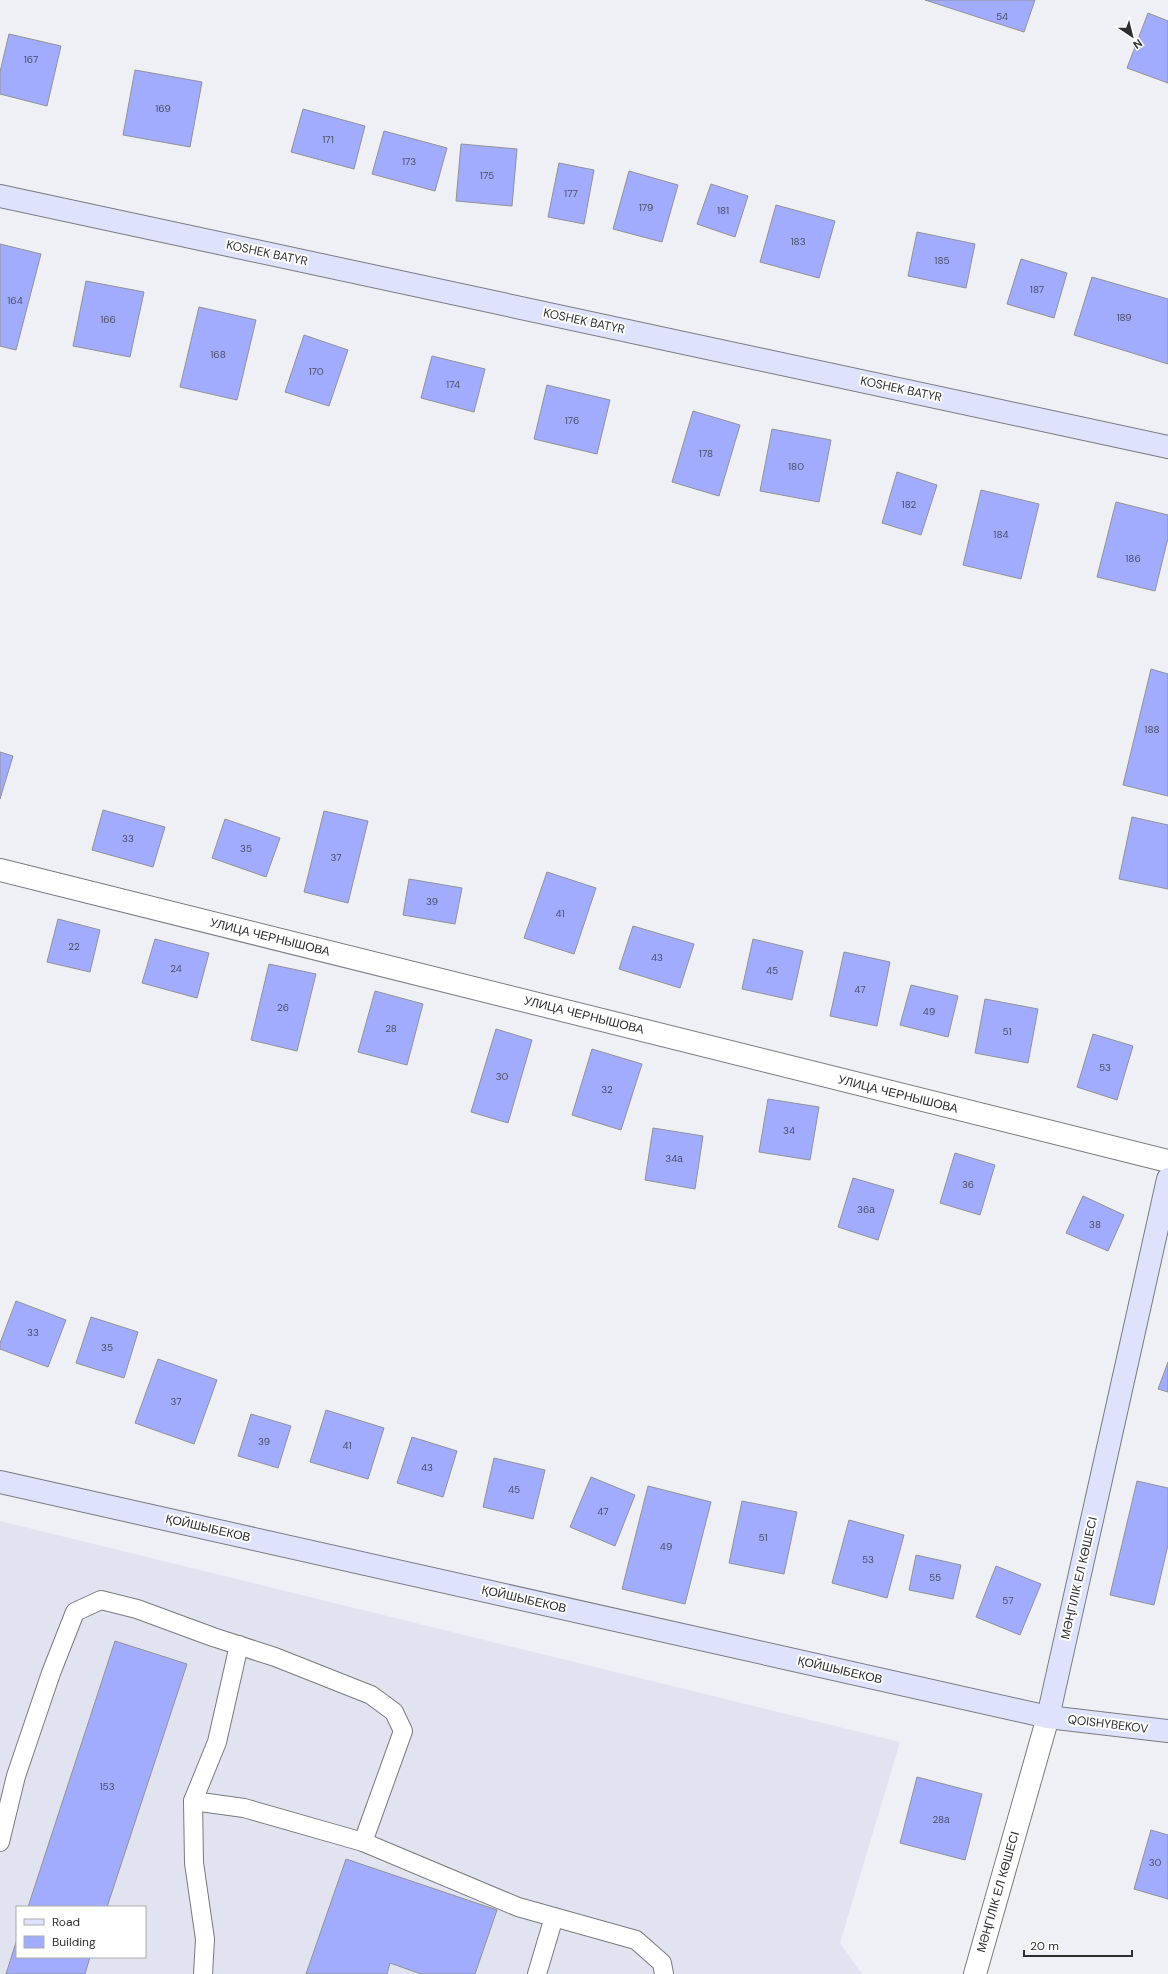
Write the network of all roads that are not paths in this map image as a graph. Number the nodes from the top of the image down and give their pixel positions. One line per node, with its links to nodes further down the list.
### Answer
1 (0, 196): 2 (street, KOSHEK BATYR)
2 (1168, 447)
3 (0, 870): 4 (street, УЛИЦА ЧЕРНЫШОВА)
4 (1168, 1161)
5 (1168, 1179): 8 (street, МӘҢГІЛІК ЕЛ КӨШЕСІ)
6 (0, 1482): 8 (street, ҚОЙШЫБЕКОВ)
7 (239, 1645): 10 (lane); 11 (lane); 13 (lane)
8 (1048, 1717): 9 (street, QOISHYBEKOV); 18 (street, МӘҢГІЛІК ЕЛ КӨШЕСІ)
9 (1168, 1731)
10 (8, 1774): 12 (lane)
11 (192, 1801): 13 (lane); 15 (lane)
12 (0, 1842)
13 (363, 1842): 14 (lane)
14 (554, 1917): 16 (lane); 17 (lane)
15 (203, 1974)
16 (537, 1974)
17 (664, 1974)
18 (975, 1974)

